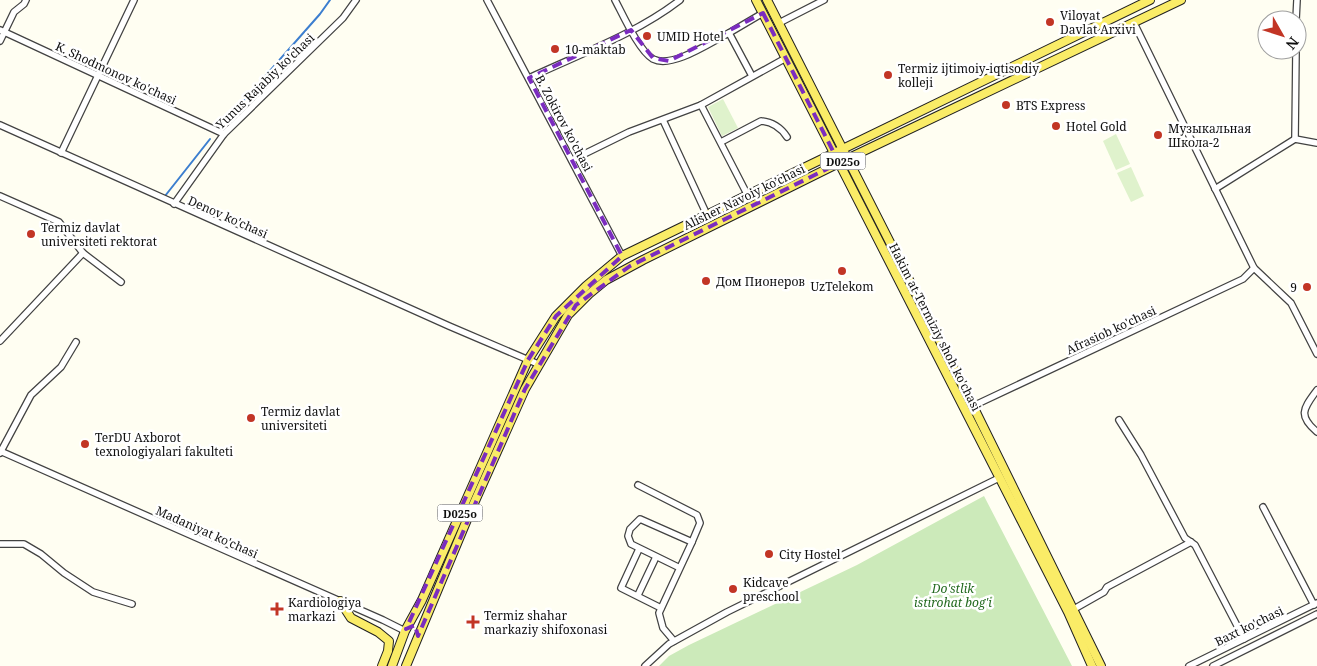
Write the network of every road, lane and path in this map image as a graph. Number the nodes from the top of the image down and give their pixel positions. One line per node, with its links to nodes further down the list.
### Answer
1 (26, 0): 16 (street)
2 (134, 0): 21 (street)
3 (356, 0): 29 (street, Yunus Rajabiy ko'chasi)
4 (487, 0): 23 (street, B. Zokirov ko'chasi)
5 (615, 0): 15 (street)
6 (680, 0): 15 (street)
7 (756, 0): 12 (main road, Hakim at-Termiziy shoh ko'chasi)
8 (768, 0): 13 (main road, Hakim at-Termiziy shoh ko'chasi)
9 (824, 0): 13 (street)
10 (1150, 0): 24 (main road, Alisher Navoiy ko’chasi)
11 (1181, 0): 14 (main road, Alisher Navoiy ko’chasi / D025o)
12 (763, 13): 17 (street); 19 (main road, Hakim at-Termiziy shoh ko'chasi)
13 (779, 23): 34 (main road, Hakim at-Termiziy shoh ko'chasi)
14 (1134, 23): 25 (main road, Alisher Navoiy ko’chasi / D025o); 40 (street)
15 (631, 30): 17 (street); 23 (street)
16 (2, 31): 18 (street); 21 (street, K. Shodmonov ko'chasi)
17 (729, 33): 22 (street)
18 (0, 41)
19 (786, 58): 22 (street); 36 (main road, Hakim at-Termiziy shoh ko'chasi)
20 (1296, 60): 31 (street)
21 (97, 75): 29 (street, K. Shodmonov ko'chasi); 35 (street)
22 (752, 76): 26 (street)
23 (529, 78): 38 (street, B. Zokirov ko'chasi)
24 (987, 79): 25 (main road); 34 (main road, Alisher Navoiy ko’chasi)
25 (993, 90): 37 (main road, Alisher Navoiy ko’chasi / D025o)
26 (701, 105): 27 (street); 32 (street)
27 (663, 120): 38 (street); 44 (street)
28 (0, 125): 35 (street, Denov ko'chasi)
29 (224, 134): 43 (street, Yunus Rajabiy ko'chasi)
30 (787, 137): 32 (street)
31 (1295, 139): 33 (street); 40 (street)
32 (721, 142): 41 (street)
33 (1317, 143)
34 (843, 148): 36 (main road, Alisher Navoiy ko’chasi); 37 (main road, Hakim at-Termiziy shoh ko'chasi)
35 (61, 152): 43 (street, Denov ko'chasi)
36 (834, 153): 39 (main road, Hakim at-Termiziy shoh ko'chasi); 41 (main road, Alisher Navoiy ko’chasi)
37 (848, 158): 39 (main road, Alisher Navoiy ko’chasi / D025o); 55 (main road, Hakim at-Termiziy shoh ko'chasi)
38 (572, 160): 46 (street, B. Zokirov ko'chasi)
39 (839, 163): 53 (main road, Alisher Navoiy ko’chasi / D025o); 59 (main road, Hakim at-Termiziy shoh ko'chasi)
40 (1215, 189): 47 (street)
41 (748, 194): 44 (main road, Alisher Navoiy ko’chasi)
42 (0, 196): 45 (street)
43 (174, 204): 52 (street, Denov ko'chasi)
44 (707, 215): 46 (main road, Alisher Navoiy ko’chasi)
45 (83, 253): 48 (street); 49 (street)
46 (622, 256): 52 (main road, Alisher Navoiy ko’chasi)
47 (1254, 268): 51 (street); 55 (street, Afrasiob ko'chasi)
48 (121, 282)
49 (0, 341)
50 (76, 342): 58 (street)
51 (1317, 354)
52 (528, 360): 53 (street, Denov ko'chasi); 75 (main road, D025o)
53 (538, 364): 77 (main road, D025o)
54 (1317, 390): 57 (street)
55 (973, 406): 73 (main road, Hakim at-Termiziy shoh ko'chasi)
56 (1119, 420): 63 (street)
57 (1317, 432)
58 (0, 452): 69 (street, Madaniyat ko'chasi)
59 (999, 478): 79 (street); 85 (main road, Hakim at-Termiziy shoh ko'chasi)
60 (638, 485): 62 (street)
61 (1263, 507): 71 (street)
62 (692, 542): 65 (street); 67 (street)
63 (1191, 542): 73 (street); 78 (street)
64 (0, 544): 70 (street)
65 (639, 549): 66 (street); 68 (street)
66 (656, 557): 67 (street); 68 (street)
67 (680, 568): 72 (street)
68 (638, 596): 72 (street)
69 (340, 601): 75 (street, Madaniyat ko'chasi); 81 (main road)
70 (132, 604)
71 (1316, 604): 76 (street, Baxt ko'chasi)
72 (661, 608): 79 (street)
73 (1074, 609): 86 (main road, Hakim at-Termiziy shoh ko'chasi)
74 (1317, 614): 80 (street, Baxt ko'chasi)
75 (406, 630): 77 (main road); 82 (main road, D025o)
76 (1256, 633): 78 (street, Baxt ko'chasi); 80 (street)
77 (418, 636): 83 (main road, D025o)
78 (1244, 639): 87 (street, Baxt ko'chasi)
79 (674, 641): 84 (street)
80 (1261, 642): 88 (street, Baxt ko'chasi)
81 (382, 666)
82 (392, 666)
83 (406, 666)
84 (644, 666)
85 (1092, 666)
86 (1101, 666)
87 (1189, 666)
88 (1213, 666)

